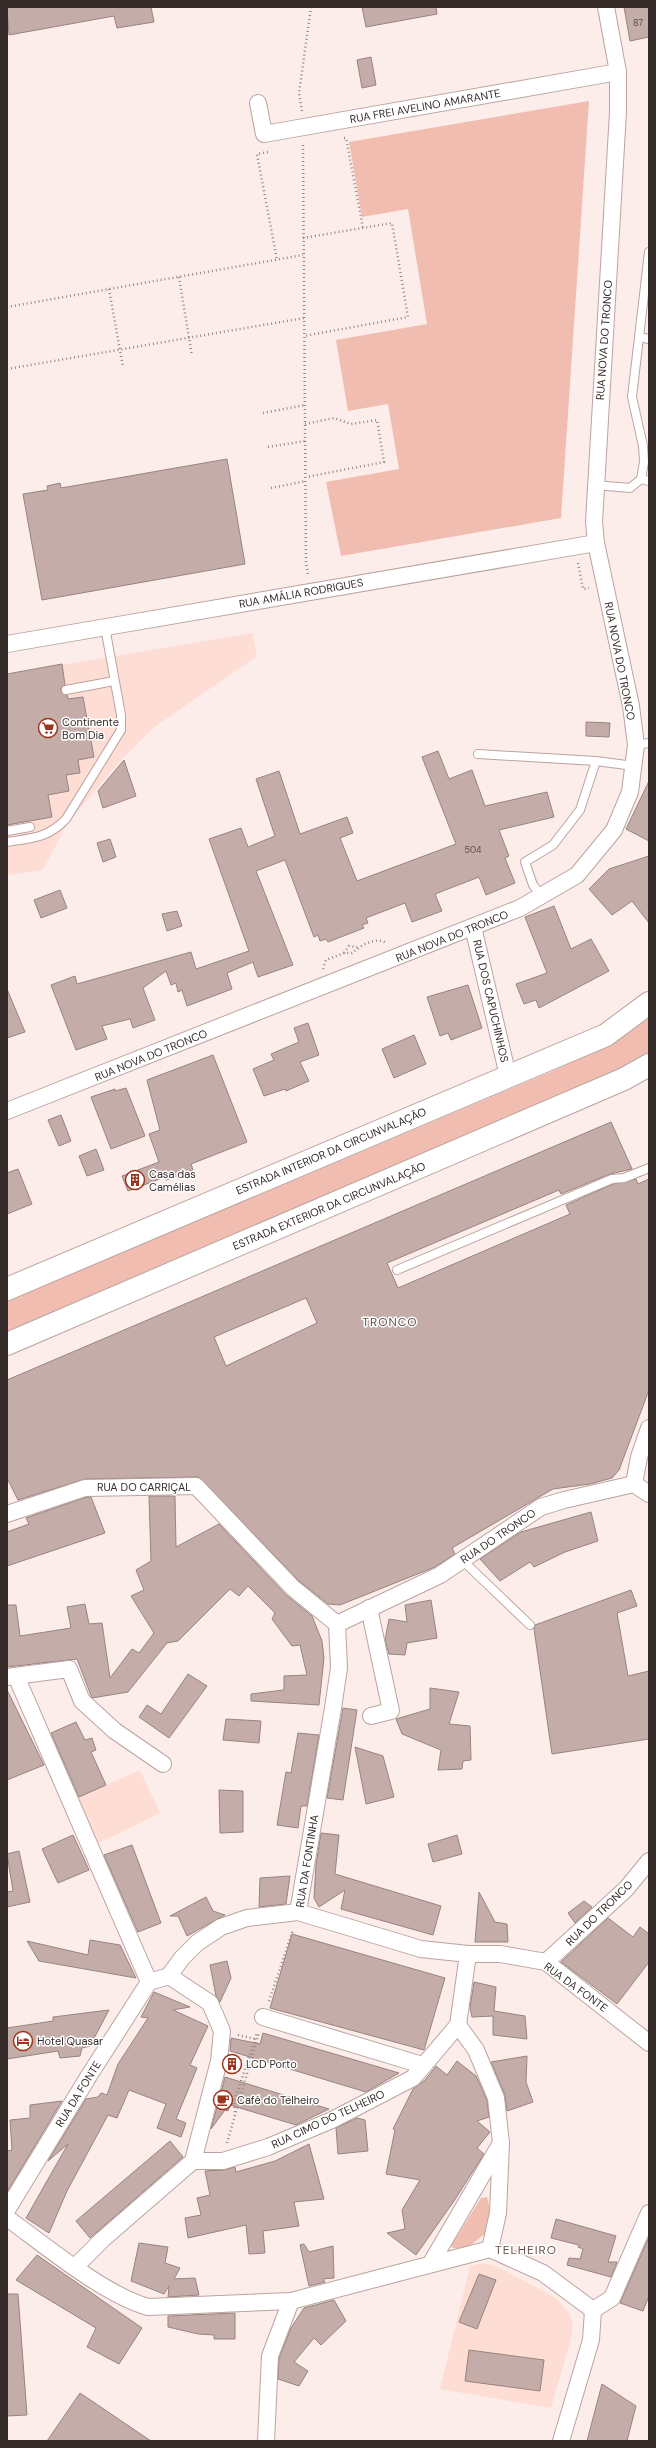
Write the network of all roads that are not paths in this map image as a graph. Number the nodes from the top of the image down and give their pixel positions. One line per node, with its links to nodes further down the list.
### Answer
1 (606, 7): 2 (street, RUA NOVA DO TRONCO)
2 (618, 72): 3 (street, RUA FREI AVELINO AMARANTE); 8 (street, RUA NOVA DO TRONCO)
3 (258, 103)
4 (649, 254): 5 (lane)
5 (639, 337): 6 (lane); 7 (lane)
6 (649, 339)
7 (645, 480): 8 (lane)
8 (595, 485): 9 (street, RUA NOVA DO TRONCO)
9 (596, 543): 10 (street, RUA AMÁLIA RODRIGUES); 14 (street, RUA NOVA DO TRONCO)
10 (105, 627): 11 (street, RUA AMÁLIA RODRIGUES); 12 (lane)
11 (7, 644)
12 (114, 681): 13 (lane); 20 (lane)
13 (66, 690)
14 (642, 744): 17 (street, RUA NOVA DO TRONCO)
15 (478, 754): 16 (lane)
16 (596, 761): 17 (lane); 21 (lane)
17 (634, 766): 21 (street, RUA NOVA DO TRONCO)
18 (30, 827): 19 (lane)
19 (7, 831)
20 (7, 842)
21 (542, 897): 22 (street, RUA NOVA DO TRONCO)
22 (473, 927): 25 (street, RUA DOS CAPUCHINHOS); 26 (street, RUA NOVA DO TRONCO)
23 (649, 1003): 25 (main road, ESTRADA INTERIOR DA CIRCUNVALAÇÃO)
24 (649, 1065): 30 (main road, ESTRADA EXTERIOR DA CIRCUNVALAÇÃO)
25 (508, 1076): 29 (main road, ESTRADA INTERIOR DA CIRCUNVALAÇÃO)
26 (7, 1111)
27 (649, 1168): 28 (lane)
28 (397, 1270)
29 (7, 1289)
30 (7, 1344)
31 (649, 1428): 32 (street)
32 (634, 1484): 33 (street); 35 (street, RUA DO TRONCO)
33 (649, 1494)
34 (7, 1514): 37 (street, RUA DO CARRIÇAL)
35 (462, 1560): 36 (street, RUA DO TRONCO); 38 (lane)
36 (369, 1608): 37 (street, RUA DO TRONCO); 40 (street)
37 (337, 1624): 43 (street, RUA DA FONTINHA)
38 (530, 1625)
39 (11, 1676): 41 (street); 47 (street)
40 (372, 1716)
41 (163, 1764)
42 (649, 1861): 45 (street, RUA DO TRONCO)
43 (298, 1912): 44 (street, RUA DA FONTINHA); 46 (street)
44 (468, 1954): 45 (street, RUA DA FONTE); 49 (street)
45 (546, 1962): 50 (street, RUA DA FONTE)
46 (169, 1976): 47 (street); 53 (street)
47 (150, 1982): 54 (street, RUA DA FONTE)
48 (263, 2017): 51 (street)
49 (458, 2025): 51 (street, RUA CIMO DO TELHEIRO); 52 (street)
50 (649, 2043)
51 (422, 2065): 53 (street, RUA CIMO DO TELHEIRO)
52 (501, 2143): 57 (street); 58 (street)
53 (193, 2161): 59 (street)
54 (7, 2210)
55 (649, 2213): 61 (street)
56 (7, 2218): 59 (street)
57 (490, 2249): 58 (street); 61 (street)
58 (431, 2263): 60 (street)
59 (75, 2267): 60 (street)
60 (291, 2301): 62 (street)
61 (593, 2310): 63 (street)
62 (266, 2441)
63 (561, 2441)

